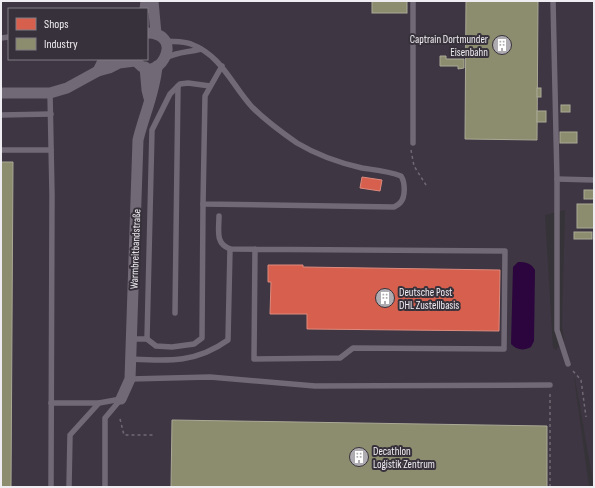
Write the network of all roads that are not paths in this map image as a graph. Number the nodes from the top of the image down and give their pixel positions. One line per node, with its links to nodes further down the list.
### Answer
1 (153, 1): 4 (street)
2 (413, 1): 20 (lane)
3 (553, 1): 23 (lane)
4 (156, 36): 5 (lane); 6 (street)
5 (201, 49): 6 (lane); 10 (lane)
6 (166, 58): 9 (street)
7 (105, 60): 12 (street)
8 (135, 60): 11 (street); 12 (street)
9 (157, 66): 11 (street); 17 (street, Warmbreitbandstraße)
10 (222, 66): 14 (lane); 25 (lane)
11 (145, 67): 17 (street, Warmbreitbandstraße)
12 (98, 71): 16 (street)
13 (178, 86): 14 (lane); 29 (lane); 31 (lane)
14 (210, 86): 25 (lane)
15 (1, 93): 16 (street)
16 (50, 93): 18 (lane)
17 (150, 99): 30 (street, Warmbreitbandstraße)
18 (51, 114): 19 (lane); 22 (lane)
19 (1, 115)
20 (413, 143)
21 (1, 150): 22 (lane)
22 (51, 150): 37 (lane)
23 (557, 179): 24 (lane); 33 (lane)
24 (594, 180)
25 (203, 204): 31 (lane)
26 (219, 216): 27 (lane)
27 (230, 248): 28 (lane); 32 (lane)
28 (255, 249): 28 (lane)
29 (175, 313)
30 (132, 339): 31 (lane); 32 (street, Warmbreitbandstraße)
31 (147, 339)
32 (131, 359): 34 (street, Warmbreitbandstraße)
33 (568, 364)
34 (130, 379): 35 (lane); 36 (street, Warmbreitbandstraße)
35 (550, 385)
36 (121, 399): 38 (lane); 41 (lane)
37 (51, 403): 38 (lane); 39 (lane)
38 (99, 403): 40 (lane)
39 (50, 487)
40 (69, 487)
41 (105, 487)

